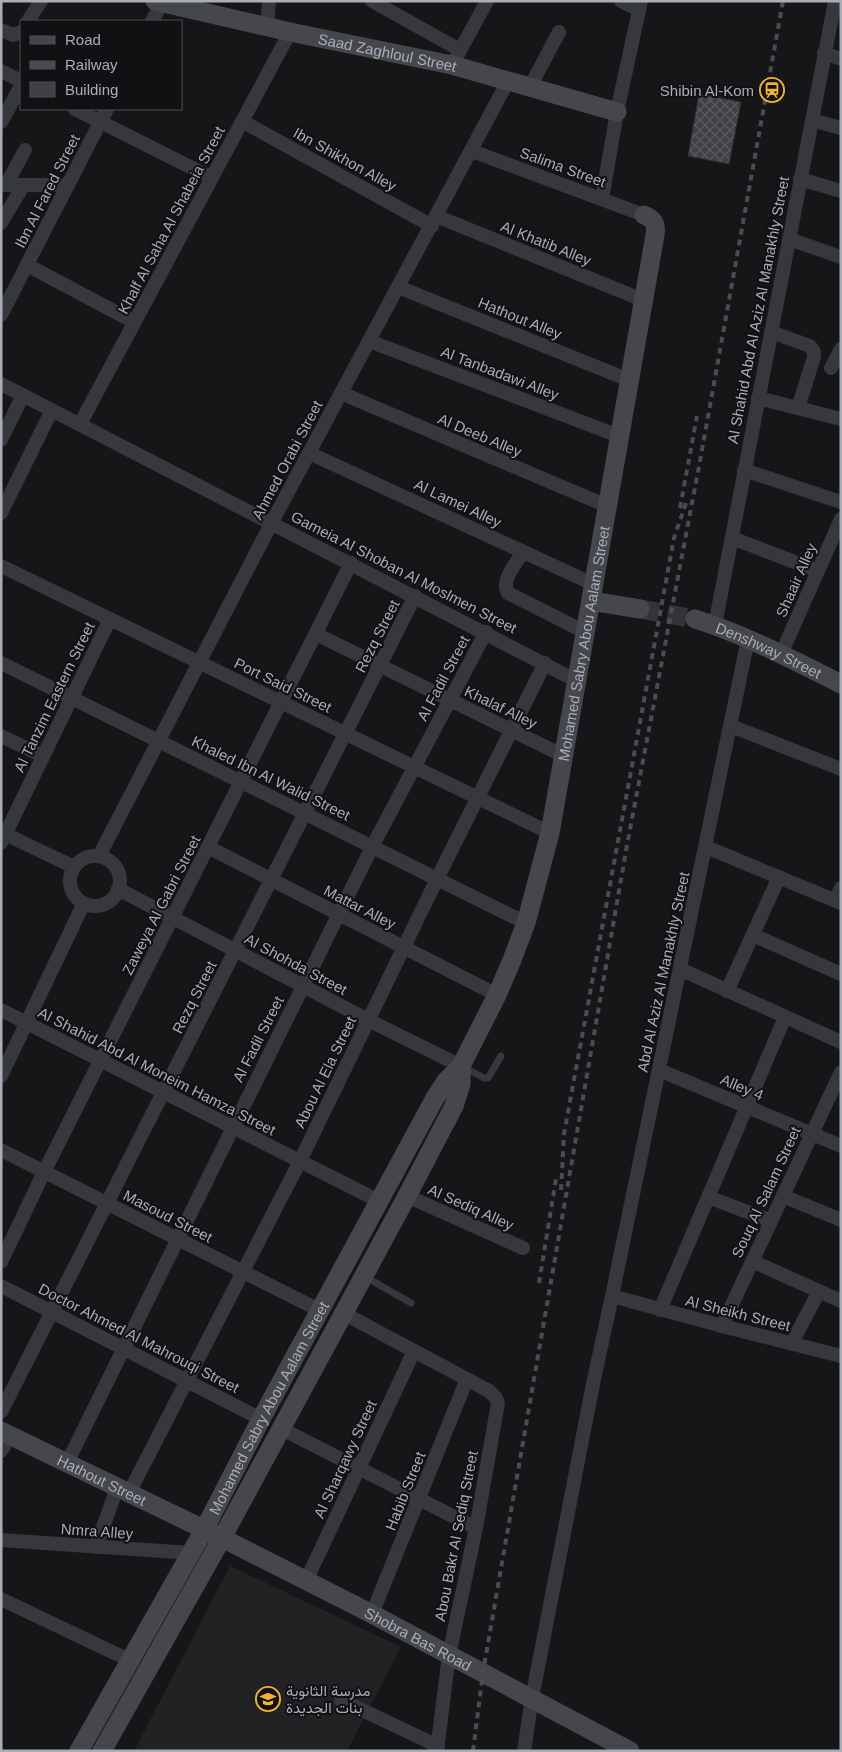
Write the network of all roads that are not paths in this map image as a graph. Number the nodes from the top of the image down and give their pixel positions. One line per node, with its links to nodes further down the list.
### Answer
1 (41, 1): 9 (street)
2 (269, 1): 11 (street)
3 (372, 1): 17 (street)
4 (621, 1): 8 (street)
5 (158, 2): 10 (street); 11 (street, Saad Zaghloul Street)
6 (485, 2): 17 (street)
7 (838, 2): 16 (street, Al Shahid Abd Al Aziz Al Manakhly Street)
8 (640, 6): 26 (street)
9 (29, 20)
10 (152, 20)
11 (267, 27): 14 (street, Saad Zaghloul Street)
12 (1, 30): 13 (street)
13 (20, 32)
14 (290, 32): 17 (street, Saad Zaghloul Street); 28 (street, Khalf Al Saha Al Shabeia Street)
15 (559, 32): 22 (street)
16 (824, 53): 18 (street); 27 (street, Al Shahid Abd Al Aziz Al Manakhly Street)
17 (456, 58): 21 (street, Saad Zaghloul Street)
18 (841, 59)
19 (1, 71): 20 (street)
20 (20, 80)
21 (508, 81): 22 (street, Saad Zaghloul Street); 33 (street, Ahmed Orabi Street)
22 (530, 87): 26 (street, Saad Zaghloul Street)
23 (20, 88): 29 (street)
24 (77, 110): 30 (street)
25 (107, 110): 30 (street, Ibn Al Fared Street)
26 (617, 112): 40 (street)
27 (812, 120): 31 (street); 35 (street, Al Shahid Abd Al Aziz Al Manakhly Street)
28 (242, 121): 34 (street, Khalf Al Saha Al Shabeia Street); 42 (street, Ibn Shikhon Alley)
29 (1, 122)
30 (101, 122): 34 (street); 37 (street, Ibn Al Fared Street)
31 (841, 128)
32 (24, 150): 36 (street)
33 (472, 151): 40 (street, Salima Street); 42 (street, Ahmed Orabi Street)
34 (212, 178): 50 (street, Khalf Al Saha Al Shabeia Street)
35 (800, 180): 39 (street); 44 (street, Al Shahid Abd Al Aziz Al Manakhly Street)
36 (4, 185): 38 (street)
37 (68, 185): 38 (street); 46 (street, Ibn Al Fared Street)
38 (23, 186): 43 (street)
39 (841, 191)
40 (602, 199): 41 (street, Salima Street)
41 (644, 215): 48 (street, Mohamed Sabry Abou Aalam Street)
42 (434, 221): 47 (street, Ahmed Orabi Street); 48 (street, Al Khatib Alley)
43 (1, 223)
44 (788, 239): 45 (street); 51 (street, Al Shahid Abd Al Aziz Al Manakhly Street)
45 (841, 256)
46 (27, 265): 49 (street, Ibn Al Fared Street); 50 (street)
47 (398, 287): 52 (street, Ahmed Orabi Street); 55 (street, Hathout Alley)
48 (643, 300): 55 (street, Mohamed Sabry Abou Aalam Street)
49 (1, 315)
50 (134, 322): 63 (street, Khalf Al Saha Al Shabeia Street)
51 (771, 332): 59 (street, Al Shahid Abd Al Aziz Al Manakhly Street); 60 (street)
52 (369, 341): 57 (street, Ahmed Orabi Street); 64 (street, Al Tanbadawi Alley)
53 (841, 349): 54 (street)
54 (831, 368)
55 (630, 380): 64 (street, Mohamed Sabry Abou Aalam Street)
56 (1, 384): 58 (street, Gameia Al Shoban Al Moslmen Street)
57 (341, 394): 66 (street, Ahmed Orabi Street); 69 (street, Al Deeb Alley)
58 (23, 395): 61 (street, Gameia Al Shoban Al Moslmen Street); 65 (street)
59 (758, 398): 60 (street); 67 (street, Al Shahid Abd Al Aziz Al Manakhly Street)
60 (798, 408): 62 (street)
61 (52, 410): 63 (street, Gameia Al Shoban Al Moslmen Street); 70 (street)
62 (841, 419)
63 (80, 424): 72 (street, Gameia Al Shoban Al Moslmen Street)
64 (620, 436): 69 (street, Mohamed Sabry Abou Aalam Street)
65 (1, 440)
66 (309, 453): 72 (street, Ahmed Orabi Street); 74 (street, Al Lamei Alley)
67 (744, 470): 68 (street); 73 (street, Al Shahid Abd Al Aziz Al Manakhly Street)
68 (841, 502)
69 (607, 506): 78 (street, Mohamed Sabry Abou Aalam Street)
70 (1, 513)
71 (841, 519): 77 (street, Shaair Alley)
72 (272, 522): 75 (street, Gameia Al Shoban Al Moslmen Street); 90 (street, Ahmed Orabi Street)
73 (732, 538): 77 (street); 83 (street, Al Shahid Abd Al Aziz Al Manakhly Street)
74 (523, 552): 78 (street, Al Lamei Alley); 85 (street)
75 (351, 564): 79 (street, Gameia Al Shoban Al Moslmen Street); 86 (street, Zaweya Al Gabri Street)
76 (1, 566): 81 (street, Port Said Street)
77 (818, 571): 88 (street, Shaair Alley)
78 (592, 592): 80 (street); 85 (street, Mohamed Sabry Abou Aalam Street)
79 (415, 596): 84 (street, Gameia Al Shoban Al Moslmen Street); 92 (street, Rezq Street)
80 (640, 609)
81 (110, 619): 90 (street, Port Said Street); 95 (street, Al Tanzim Eastern Street)
82 (695, 619): 83 (street, Denshway Street)
83 (715, 625): 87 (street, Denshway Street)
84 (486, 632): 91 (street, Gameia Al Shoban Al Moslmen Street); 96 (street, Al Fadil Street)
85 (585, 632): 93 (street, Mohamed Sabry Abou Aalam Street)
86 (316, 634): 92 (street, Khalaf Alley); 97 (street, Zaweya Al Gabri Street)
87 (748, 639): 88 (street, Denshway Street); 98 (street, Abd Al Aziz Al Manakhly Street)
88 (781, 654): 94 (street, Denshway Street)
89 (1, 662): 95 (street, Khaled Ibn Al Walid Street)
90 (200, 662): 97 (street, Port Said Street); 102 (street, Ahmed Orabi Street)
91 (545, 663): 93 (street, Gameia Al Shoban Al Moslmen Street); 99 (street, Abou Al Ela Street)
92 (380, 665): 96 (street, Khalaf Alley); 100 (street, Rezq Street)
93 (577, 681): 104 (street, Mohamed Sabry Abou Aalam Street)
94 (841, 684)
95 (72, 697): 102 (street, Khaled Ibn Al Walid Street); 103 (street, Al Tanzim Eastern Street)
96 (450, 700): 99 (street, Khalaf Alley); 105 (street, Al Fadil Street)
97 (282, 702): 100 (street, Port Said Street); 107 (street, Zaweya Al Gabri Street)
98 (731, 726): 106 (street); 114 (street, Abd Al Aziz Al Manakhly Street)
99 (513, 730): 104 (street, Khalaf Alley); 108 (street, Abou Al Ela Street)
100 (346, 733): 105 (street, Port Said Street); 109 (street, Rezq Street)
101 (1, 736): 103 (street)
102 (159, 741): 107 (street, Khaled Ibn Al Walid Street); 115 (street, Ahmed Orabi Street)
103 (44, 756): 111 (street, Al Tanzim Eastern Street)
104 (564, 756): 110 (street, Mohamed Sabry Abou Aalam Street)
105 (415, 767): 108 (street, Port Said Street); 113 (street, Al Fadil Street)
106 (841, 769)
107 (241, 782): 109 (street, Khaled Ibn Al Walid Street); 112 (street, Zaweya Al Gabri Street)
108 (478, 797): 110 (street, Port Said Street); 118 (street, Abou Al Ela Street)
109 (305, 813): 113 (street, Khaled Ibn Al Walid Street); 119 (street, Rezq Street)
110 (550, 833): 125 (street, Mohamed Sabry Abou Aalam Street)
111 (3, 837): 116 (street)
112 (208, 847): 119 (street, Mattar Alley); 124 (street, Zaweya Al Gabri Street)
113 (372, 847): 118 (street, Khaled Ibn Al Walid Street); 123 (street, Al Fadil Street)
114 (706, 847): 117 (street); 129 (street, Abd Al Aziz Al Manakhly Street)
115 (99, 856): 116 (street); 120 (street)
116 (74, 868): 122 (street)
117 (779, 878): 121 (street); 126 (street)
118 (437, 879): 125 (street, Khaled Ibn Al Walid Street); 127 (street, Abou Al Ela Street)
119 (271, 880): 123 (street, Mattar Alley); 128 (street, Rezq Street)
120 (118, 889): 122 (street); 124 (street, Al Shohda Street)
121 (839, 897)
122 (84, 903): 137 (street)
123 (338, 914): 127 (street, Mattar Alley); 131 (street, Al Fadil Street)
124 (172, 918): 128 (street, Al Shohda Street); 140 (street, Zaweya Al Gabri Street)
125 (526, 923): 133 (street, Mohamed Sabry Abou Aalam Street)
126 (753, 935): 130 (street); 132 (street)
127 (404, 947): 133 (street, Mattar Alley); 136 (street, Abou Al Ela Street)
128 (235, 951): 131 (street, Al Shohda Street); 145 (street, Rezq Street)
129 (680, 969): 132 (street); 142 (street, Abd Al Aziz Al Manakhly Street)
130 (841, 974)
131 (303, 986): 136 (street, Al Shohda Street); 147 (street, Al Fadil Street)
132 (727, 990): 135 (street)
133 (497, 995): 141 (street, Mohamed Sabry Abou Aalam Street)
134 (1, 1010): 137 (street, Al Shahid Abd Al Moneim Hamza Street)
135 (785, 1016): 138 (street); 146 (street)
136 (368, 1020): 141 (street, Al Shohda Street); 151 (street, Abou Al Ela Street)
137 (27, 1023): 140 (street, Al Shahid Abd Al Moneim Hamza Street); 144 (street)
138 (841, 1042)
139 (500, 1056): 141 (lane)
140 (100, 1061): 145 (street, Al Shahid Abd Al Moneim Hamza Street); 152 (street, Zaweya Al Gabri Street)
141 (461, 1066): 153 (street, Mohamed Sabry Abou Aalam Street); 156 (street, Mohamed Sabry Abou Aalam Street)
142 (659, 1070): 146 (street, Alley 4); 169 (street, Abd Al Aziz Al Manakhly Street)
143 (840, 1075): 148 (street, Souq Al Salam Street)
144 (1, 1076)
145 (163, 1093): 147 (street, Al Shahid Abd Al Moneim Hamza Street); 157 (street, Rezq Street)
146 (746, 1107): 148 (street, Alley 4); 154 (street)
147 (232, 1127): 151 (street, Al Shahid Abd Al Moneim Hamza Street); 160 (street, Al Fadil Street)
148 (812, 1134): 149 (street, Alley 4); 155 (street, Souq Al Salam Street)
149 (841, 1146)
150 (1, 1150): 152 (street, Masoud Street)
151 (300, 1161): 156 (street, Al Shahid Abd Al Moneim Hamza Street); 165 (street, Abou Al Ela Street)
152 (44, 1172): 157 (street, Masoud Street); 163 (street, Zaweya Al Gabri Street)
153 (407, 1196): 161 (street, Al Sediq Alley); 166 (street, Mohamed Sabry Abou Aalam Street)
154 (708, 1196): 159 (street); 173 (street)
155 (783, 1196): 158 (street); 159 (street, Souq Al Salam Street)
156 (379, 1201): 164 (street, Mohamed Sabry Abou Aalam Street)
157 (107, 1203): 160 (street, Masoud Street); 174 (street, Rezq Street)
158 (841, 1220)
159 (771, 1221): 162 (street, Souq Al Salam Street)
160 (177, 1239): 165 (street, Masoud Street); 178 (street, Al Fadil Street)
161 (523, 1248)
162 (752, 1261): 168 (street); 176 (street, Souq Al Salam Street)
163 (1, 1262)
164 (344, 1266): 166 (street); 172 (street, Mohamed Sabry Abou Aalam Street)
165 (244, 1272): 172 (street, Masoud Street); 182 (street, Abou Al Ela Street)
166 (364, 1276): 171 (lane); 175 (street, Mohamed Sabry Abou Aalam Street)
167 (1, 1286): 174 (street, Doctor Ahmed Al Mahrouqi Street)
168 (819, 1291): 170 (street); 177 (street)
169 (612, 1296): 173 (street, Al Sheikh Street); 202 (street, Abd Al Aziz Al Manakhly Street)
170 (841, 1301)
171 (411, 1303)
172 (319, 1310): 184 (street, Mohamed Sabry Abou Aalam Street)
173 (660, 1310): 176 (street, Al Sheikh Street)
174 (52, 1312): 178 (street, Doctor Ahmed Al Mahrouqi Street); 183 (street, Rezq Street)
175 (343, 1313): 179 (street); 185 (street, Mohamed Sabry Abou Aalam Street)
176 (722, 1326): 177 (street, Al Sheikh Street)
177 (792, 1343): 180 (street, Al Sheikh Street)
178 (123, 1348): 182 (street, Doctor Ahmed Al Mahrouqi Street); 187 (street, Al Fadil Street)
179 (414, 1351): 181 (street); 188 (street, Al Sharqawy Street)
180 (841, 1356)
181 (467, 1379): 190 (street, Habib Street); 191 (street, Abou Bakr Al Sediq Street)
182 (187, 1381): 184 (street, Doctor Ahmed Al Mahrouqi Street); 189 (street, Abou Al Ela Street)
183 (1, 1412)
184 (262, 1419): 192 (street, Mohamed Sabry Abou Aalam Street)
185 (282, 1429): 188 (street); 193 (street, Mohamed Sabry Abou Aalam Street)
186 (4, 1439): 187 (street, Hathout Street)
187 (67, 1463): 189 (street, Hathout Street)
188 (359, 1468): 190 (street); 197 (street, Al Sharqawy Street)
189 (123, 1491): 192 (street, Hathout Street); 195 (street, Abou Al Ela Street)
190 (419, 1499): 191 (street); 199 (street, Habib Street)
191 (476, 1528): 200 (street, Abou Bakr Al Sediq Street)
192 (204, 1530): 193 (street, Shobra Bas Road); 196 (street, Mohamed Sabry Abou Aalam Street)
193 (222, 1538): 197 (street, Shobra Bas Road); 206 (street, Mohamed Sabry Abou Aalam Street)
194 (1, 1540): 195 (street, Nmra Alley)
195 (96, 1547): 196 (street, Nmra Alley)
196 (191, 1553): 201 (street, Mohamed Sabry Abou Aalam Street)
197 (306, 1581): 199 (street, Shobra Bas Road)
198 (1, 1599): 201 (street)
199 (372, 1614): 200 (street, Shobra Bas Road)
200 (449, 1655): 202 (street, Shobra Bas Road); 204 (street, Abou Bakr Al Sediq Street)
201 (129, 1660): 205 (street, Mohamed Sabry Abou Aalam Street)
202 (532, 1698): 207 (street, Abd Al Aziz Al Manakhly Street); 208 (street, Shobra Bas Road)
203 (341, 1700): 204 (street)
204 (437, 1749)
205 (79, 1751)
206 (102, 1751)
207 (524, 1751)
208 (630, 1751)

